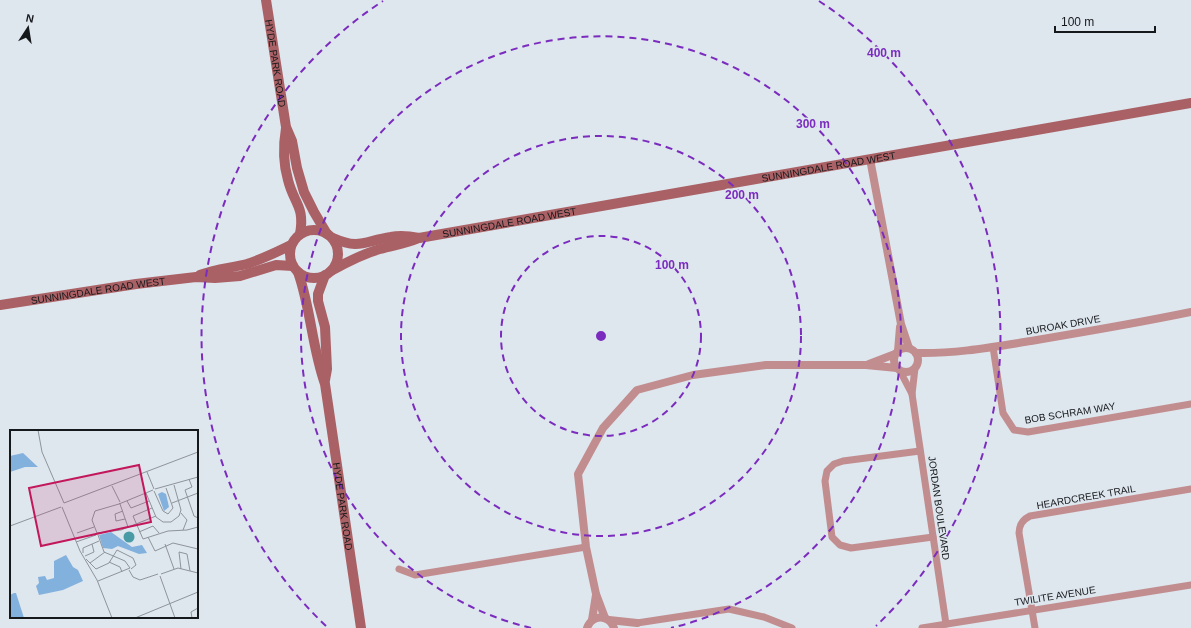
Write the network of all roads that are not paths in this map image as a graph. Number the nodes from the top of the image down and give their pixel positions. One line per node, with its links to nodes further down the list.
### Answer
1 (266, 0): 3 (main road, HYDE PARK ROAD)
2 (1191, 103): 4 (main road, SUNNINGDALE ROAD WEST)
3 (286, 127): 5 (main road, HYDE PARK ROAD); 6 (main road, HYDE PARK ROAD)
4 (870, 159): 7 (main road, SUNNINGDALE ROAD WEST); 14 (street)
5 (300, 234): 6 (main road); 8 (main road)
6 (330, 236): 7 (main road, SUNNINGDALE ROAD WEST); 10 (main road)
7 (419, 238): 10 (main road, SUNNINGDALE ROAD WEST)
8 (291, 245): 9 (main road); 11 (main road, SUNNINGDALE ROAD WEST)
9 (296, 269): 10 (main road); 11 (main road, SUNNINGDALE ROAD WEST); 22 (main road, HYDE PARK ROAD)
10 (328, 273): 22 (main road, HYDE PARK ROAD)
11 (196, 277): 12 (main road, SUNNINGDALE ROAD WEST)
12 (0, 305)
13 (1191, 312): 15 (street, BUROAK DRIVE)
14 (901, 324): 16 (street); 17 (street)
15 (993, 347): 18 (street, BUROAK DRIVE); 24 (street, BOB SCHRAM WAY)
16 (913, 350): 17 (street); 18 (street, BUROAK DRIVE); 20 (street)
17 (896, 352): 19 (street); 21 (street)
18 (938, 353): 20 (street, BUROAK DRIVE)
19 (866, 365): 21 (street); 28 (street)
20 (916, 365): 21 (street); 23 (street, JORDAN BOULEVARD)
21 (899, 369): 23 (street, JORDAN BOULEVARD)
22 (325, 384): 37 (main road, HYDE PARK ROAD)
23 (912, 394): 25 (street, JORDAN BOULEVARD)
24 (1191, 404)
25 (920, 451): 27 (street, JORDAN BOULEVARD); 27 (street)
26 (1191, 489): 32 (street, HEARDCREEK TRAIL)
27 (933, 538): 36 (street, JORDAN BOULEVARD)
28 (586, 547): 29 (street); 31 (street)
29 (398, 569)
30 (1191, 585): 32 (street, TWILITE AVENUE)
31 (596, 594): 33 (street); 35 (street)
32 (1032, 610): 36 (street, TWILITE AVENUE); 43 (street, HEARDCREEK TRAIL)
33 (607, 619): 34 (street); 35 (street); 39 (street)
34 (638, 623): 40 (street); 41 (street)
35 (590, 624): 38 (street)
36 (946, 624): 42 (street, TWILITE AVENUE)
37 (361, 628)
38 (582, 628)
39 (614, 628)
40 (628, 628)
41 (792, 628)
42 (922, 628)
43 (1035, 628)

